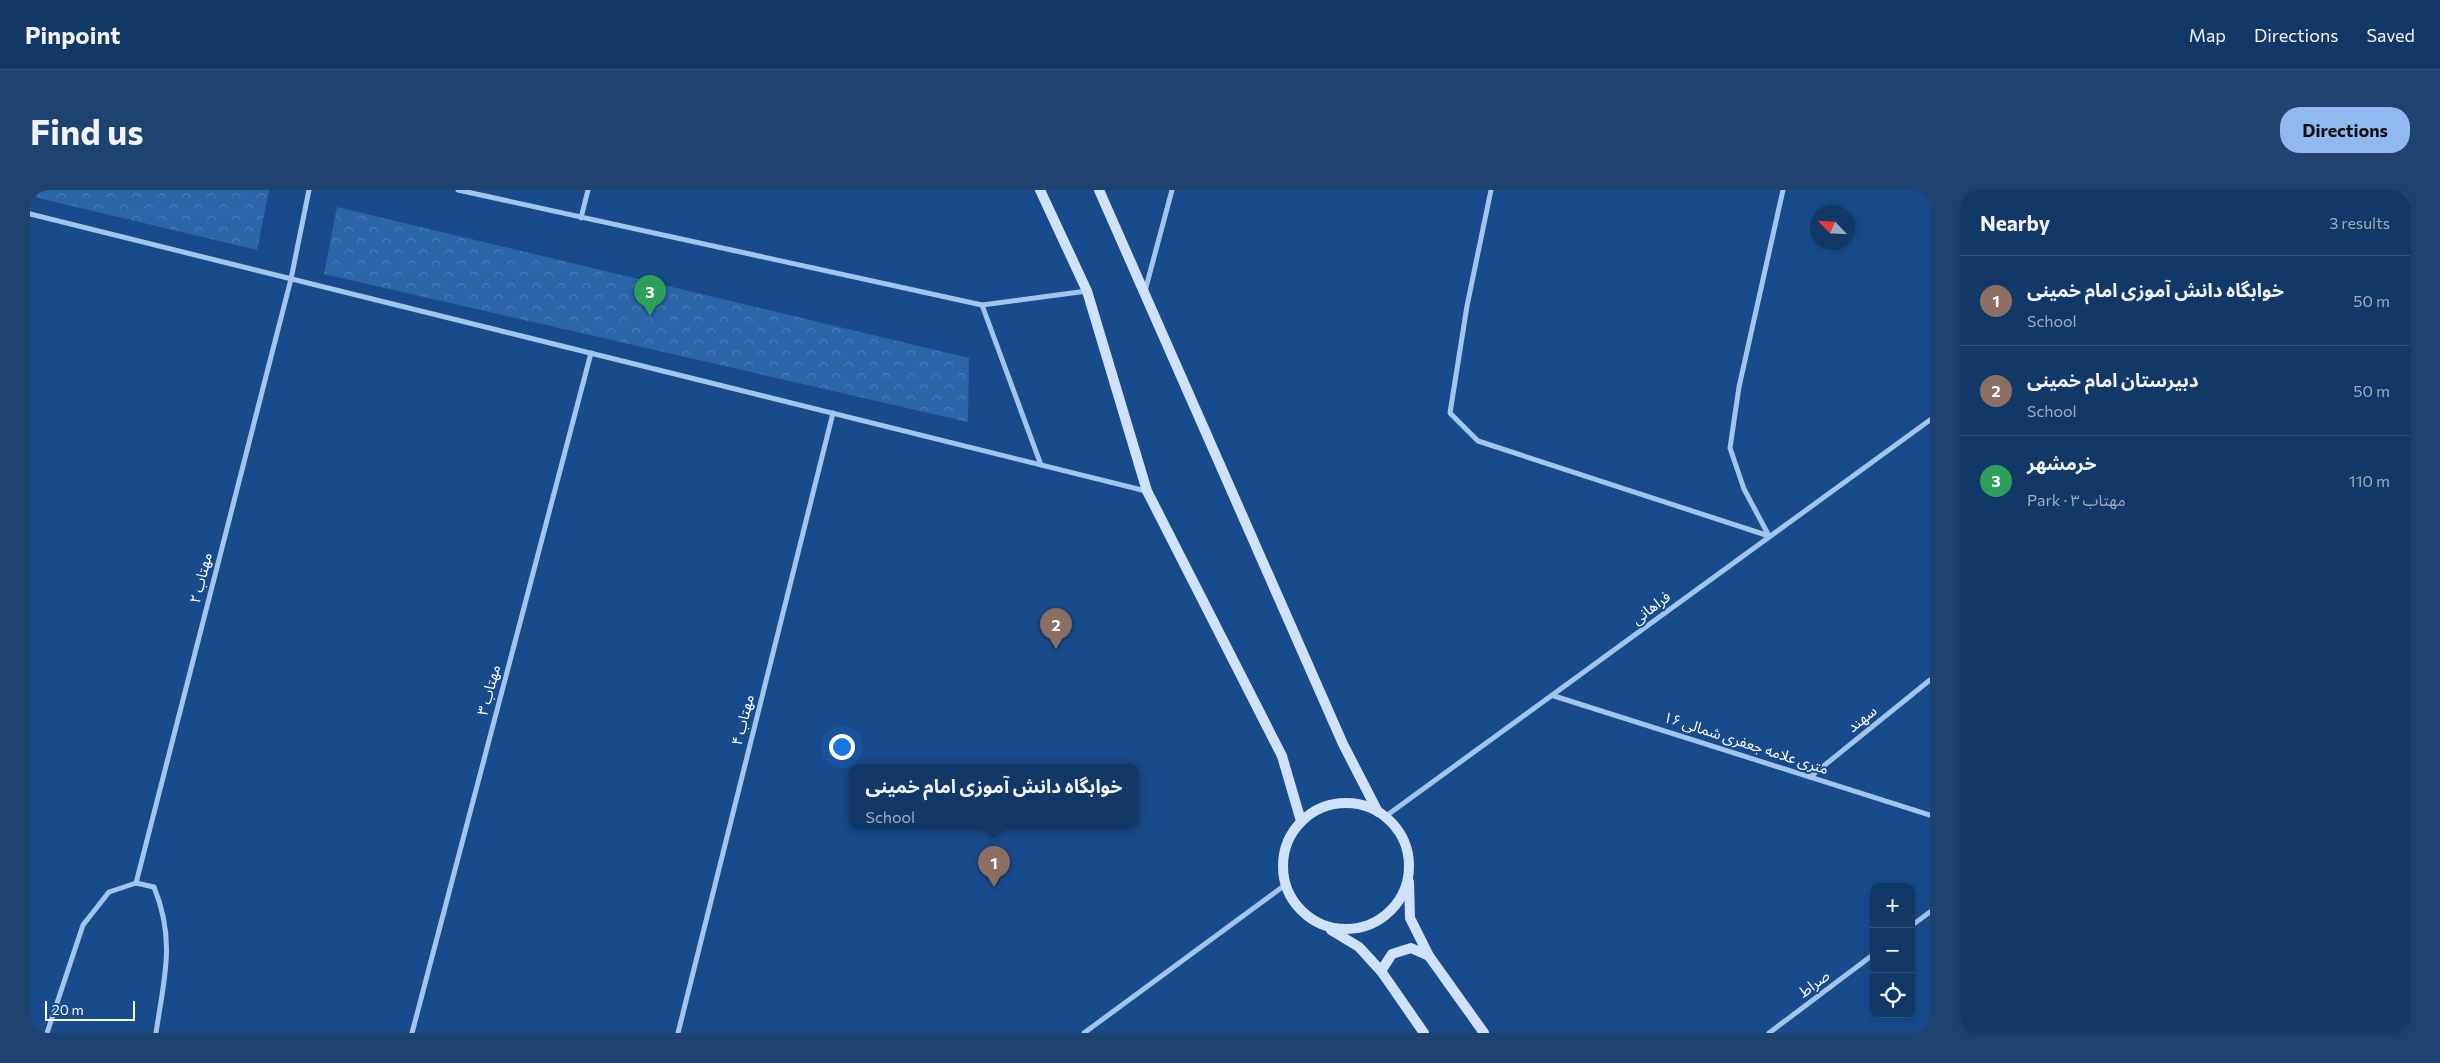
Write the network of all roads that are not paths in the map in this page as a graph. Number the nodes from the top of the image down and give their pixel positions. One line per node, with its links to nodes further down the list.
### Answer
1 (309, 190): 11 (street, مهتاب ۲)
2 (458, 190): 10 (street)
3 (588, 190): 10 (street)
4 (1040, 190): 12 (street)
5 (1099, 190): 13 (street)
6 (1172, 190): 13 (street)
7 (1491, 190): 20 (street)
8 (1783, 190): 20 (street)
9 (30, 214): 11 (street)
10 (581, 218): 14 (street)
11 (291, 279): 15 (street); 28 (street, مهتاب ۲)
12 (1087, 291): 14 (street); 19 (street)
13 (1145, 291): 24 (street)
14 (982, 305): 18 (street)
15 (591, 353): 16 (street); 38 (street, مهتاب ۳)
16 (833, 413): 18 (street); 39 (street, مهتاب ۴)
17 (1930, 420): 20 (street, فراهانی)
18 (1041, 465): 19 (street)
19 (1147, 491): 26 (street)
20 (1769, 536): 22 (street, فراهانی)
21 (1930, 680): 23 (street, سهند)
22 (1554, 696): 23 (street, ۱۶ متری علامه جعفری شمالی); 24 (street, فراهانی)
23 (1810, 777): 25 (street, ۱۶ متری علامه جعفری شمالی)
24 (1382, 814): 26 (street); 27 (street)
25 (1930, 815)
26 (1300, 821): 29 (street)
27 (1409, 871): 32 (street); 33 (street)
28 (136, 883): 36 (street); 37 (street)
29 (1285, 885): 32 (street); 40 (street)
30 (1930, 912): 31 (street)
31 (1915, 923)
32 (1325, 926): 35 (street)
33 (1429, 956): 35 (street); 42 (street)
34 (1870, 957): 43 (street, صراط)
35 (1381, 971): 41 (street)
36 (47, 1033)
37 (156, 1033)
38 (412, 1033)
39 (678, 1033)
40 (1084, 1033)
41 (1424, 1033)
42 (1484, 1033)
43 (1769, 1033)

